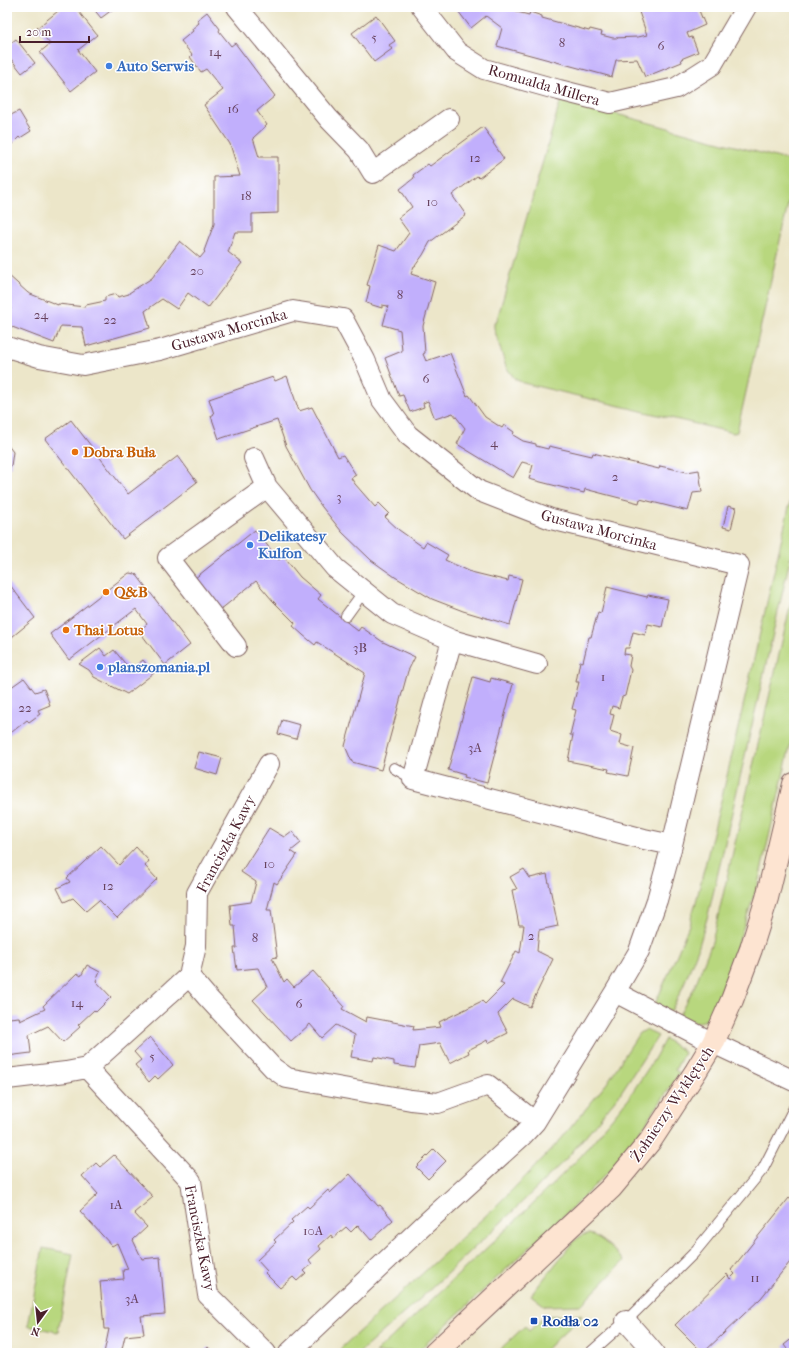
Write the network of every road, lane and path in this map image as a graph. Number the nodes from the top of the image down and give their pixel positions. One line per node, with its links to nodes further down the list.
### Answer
1 (237, 7): 4 (street)
2 (422, 7): 3 (street, Romualda Millera)
3 (746, 7)
4 (449, 119)
5 (7, 347): 17 (street, Gustawa Morcinka)
6 (254, 458): 7 (street)
7 (267, 487): 8 (street); 11 (street)
8 (364, 591): 9 (lane); 10 (street)
9 (346, 616)
10 (452, 640): 12 (street); 15 (street)
11 (236, 646)
12 (538, 664)
13 (269, 764): 18 (street, Franciszka Kawy)
14 (394, 768): 15 (lane)
15 (413, 779): 17 (street)
16 (794, 784): 20 (street, Żołnierzy Wyklętych)
17 (672, 845): 19 (street)
18 (189, 976): 21 (street); 25 (street)
19 (615, 992): 20 (street); 25 (street)
20 (713, 1043): 23 (street); 29 (street, Żołnierzy Wyklętych)
21 (87, 1068): 22 (street); 27 (street, Franciszka Kawy)
22 (7, 1079)
23 (794, 1081)
24 (794, 1108): 26 (lane)
25 (535, 1122): 28 (street)
26 (626, 1321): 30 (lane); 31 (street)
27 (266, 1353)
28 (289, 1353)
29 (435, 1353)
30 (590, 1353)
31 (654, 1353)

